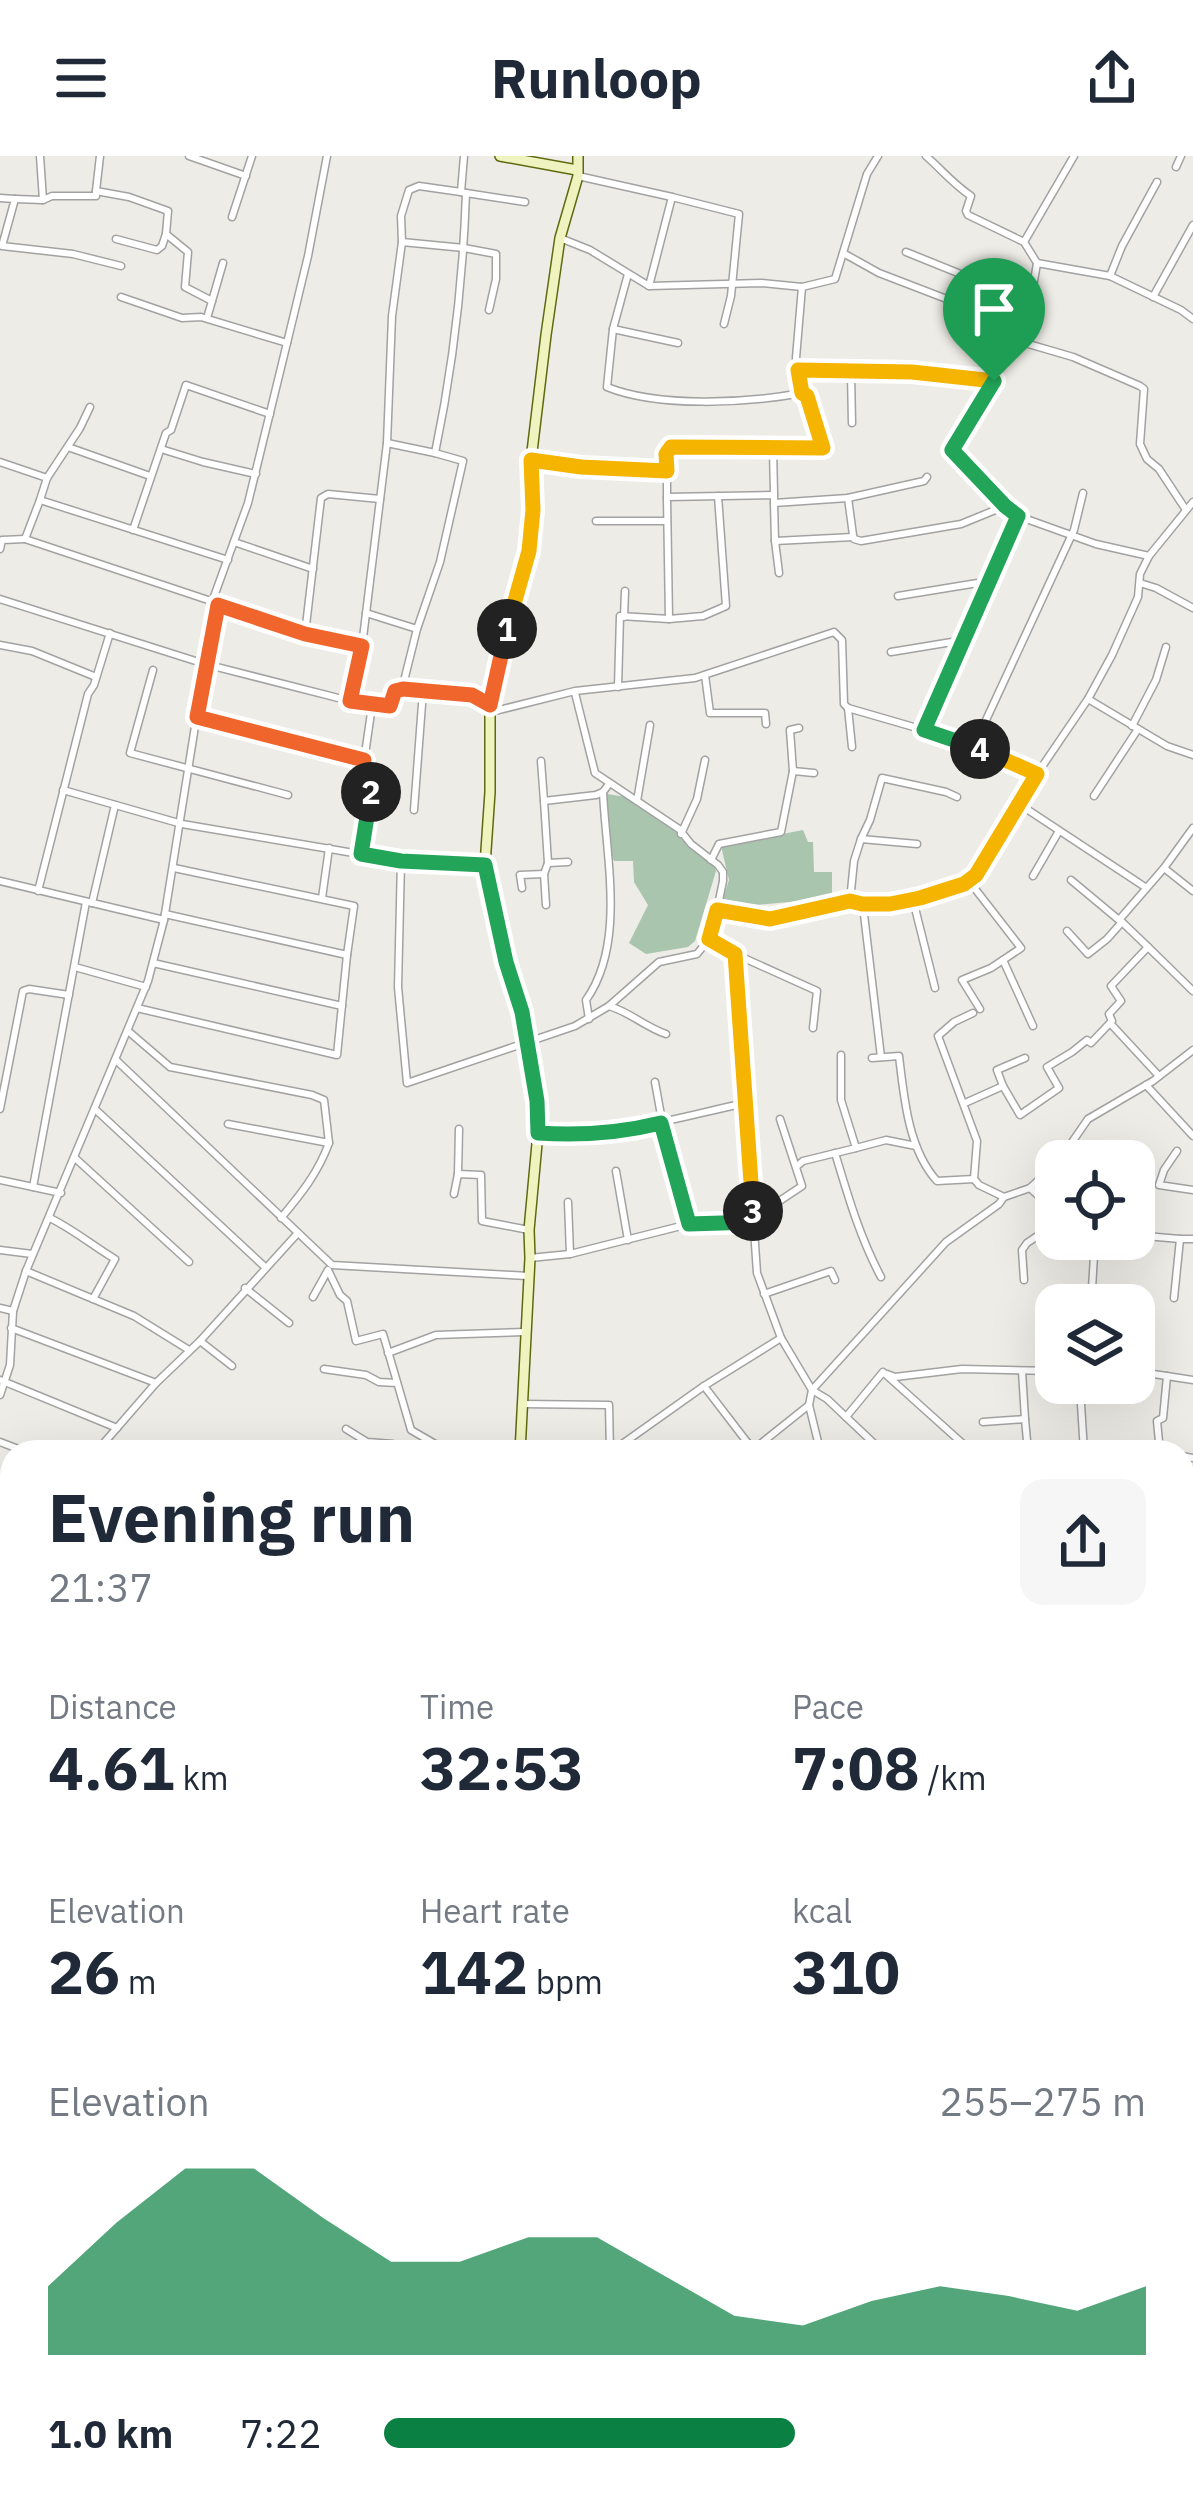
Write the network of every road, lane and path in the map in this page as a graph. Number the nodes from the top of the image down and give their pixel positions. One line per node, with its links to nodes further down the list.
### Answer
1 (40, 156): 22 (street)
2 (100, 156): 17 (street)
3 (189, 156): 15 (street)
4 (252, 156): 15 (street)
5 (327, 156): 53 (street)
6 (464, 156): 18 (street)
7 (500, 156): 14 (street)
8 (578, 156): 14 (street)
9 (878, 156): 34 (street)
10 (926, 156): 30 (street)
11 (1074, 156): 30 (street)
12 (1181, 156): 13 (street)
13 (1176, 167)
14 (577, 173): 19 (street); 27 (street)
15 (246, 176): 24 (street)
16 (1157, 182): 39 (street)
17 (96, 191): 22 (street); 26 (street)
18 (463, 193): 23 (street); 29 (street); 32 (street)
19 (672, 197): 40 (street); 41 (street)
20 (0, 198): 21 (street)
21 (15, 200): 22 (street); 31 (street)
22 (43, 200)
23 (525, 202)
24 (232, 217)
25 (1193, 225): 44 (street)
26 (166, 234): 28 (street); 45 (street)
27 (560, 238): 38 (street); 67 (street)
28 (116, 239)
29 (402, 242): 32 (street); 62 (street)
30 (1024, 242): 36 (street)
31 (1, 246): 37 (street)
32 (464, 248): 47 (street); 66 (street)
33 (906, 252): 46 (street)
34 (842, 253): 42 (street); 52 (street)
35 (223, 263): 45 (street)
36 (1037, 263): 39 (street); 46 (street)
37 (121, 266)
38 (628, 274): 41 (street); 51 (street)
39 (1110, 276): 44 (street)
40 (732, 283): 41 (street); 42 (street); 50 (street)
41 (649, 286)
42 (802, 287): 55 (street)
43 (121, 297): 48 (street)
44 (1154, 297): 49 (street)
45 (212, 301): 48 (street)
46 (1030, 302): 52 (street)
47 (489, 310)
48 (207, 318): 53 (street)
49 (1193, 319)
50 (724, 324)
51 (613, 329): 54 (street); 58 (street)
52 (1019, 341): 57 (street); 83 (street)
53 (287, 343): 60 (street)
54 (678, 343)
55 (798, 370): 56 (street); 58 (street)
56 (851, 373): 57 (street); 61 (street)
57 (994, 381): 82 (street)
58 (802, 393): 65 (street)
59 (90, 407): 63 (street)
60 (270, 414): 64 (street); 70 (street)
61 (852, 424)
62 (387, 443): 66 (street); 78 (street)
63 (68, 447): 71 (street); 73 (street)
64 (160, 449): 70 (street); 71 (street)
65 (773, 449): 69 (street); 79 (street)
66 (435, 453): 108 (street)
67 (531, 460): 69 (street); 128 (street)
68 (0, 462): 73 (street)
69 (667, 471): 76 (street)
70 (256, 474): 92 (street)
71 (150, 476): 87 (street)
72 (927, 477): 77 (street)
73 (47, 478): 80 (street)
74 (1083, 493): 88 (street)
75 (718, 496): 76 (street); 79 (street); 107 (street)
76 (667, 497): 86 (street)
77 (848, 498): 79 (street); 89 (street)
78 (380, 499): 96 (street); 105 (street)
79 (774, 499): 91 (street)
80 (40, 500): 87 (street); 90 (street)
81 (1193, 502): 83 (street)
82 (1005, 506): 84 (street); 89 (street)
83 (1186, 510): 94 (street)
84 (1018, 516): 88 (street); 98 (street)
85 (596, 520): 86 (street)
86 (667, 521): 107 (street)
87 (133, 530): 95 (street)
88 (1071, 536): 94 (street); 136 (street)
89 (854, 537): 91 (street)
90 (25, 538): 93 (street); 103 (street)
91 (776, 541): 97 (street)
92 (234, 542): 95 (street); 96 (street)
93 (0, 549)
94 (1149, 556): 99 (street)
95 (228, 560): 103 (street)
96 (313, 569): 110 (street)
97 (779, 573)
98 (990, 581): 101 (street); 111 (street)
99 (1140, 584): 104 (street); 124 (street)
100 (625, 591): 106 (street)
101 (898, 596)
102 (0, 599): 109 (street)
103 (215, 604): 110 (street); 116 (street)
104 (1193, 608)
105 (367, 613): 108 (street); 113 (street)
106 (624, 616): 107 (street); 120 (street)
107 (670, 619)
108 (417, 629): 121 (street)
109 (110, 633): 116 (street); 119 (street)
110 (305, 634): 113 (street)
111 (964, 640): 115 (street); 134 (street)
112 (0, 645): 119 (street)
113 (362, 646): 125 (street)
114 (1166, 647): 133 (street)
115 (891, 652)
116 (205, 664): 125 (street); 129 (street)
117 (153, 670): 142 (street)
118 (705, 675): 120 (street); 127 (street); 130 (street)
119 (96, 677): 147 (street)
120 (618, 687): 123 (street)
121 (403, 689): 122 (street); 126 (street)
122 (423, 691): 128 (street); 156 (street)
123 (575, 691): 128 (street); 146 (street)
124 (1088, 699): 133 (street); 145 (street)
125 (350, 701): 126 (street)
126 (373, 706): 139 (street)
127 (848, 708): 134 (street); 137 (street)
128 (490, 709): 169 (street)
129 (197, 717): 139 (street); 142 (street)
130 (766, 724)
131 (650, 725): 153 (street)
132 (799, 728): 143 (street)
133 (1135, 728): 138 (street); 150 (street)
134 (924, 730): 136 (street)
135 (1193, 738): 138 (street)
136 (974, 746): 145 (street)
137 (852, 747)
138 (1189, 754)
139 (364, 760): 164 (street)
140 (541, 760): 152 (street)
141 (705, 760): 160 (street)
142 (189, 769): 149 (street); 157 (street)
143 (793, 770): 144 (street); 165 (street)
144 (814, 773)
145 (1037, 774): 154 (street)
146 (609, 784): 148 (street); 153 (street)
147 (63, 790): 155 (street); 179 (street)
148 (603, 793): 152 (street); 205 (street)
149 (288, 795)
150 (1094, 796)
151 (957, 797): 161 (street)
152 (544, 801): 168 (street)
153 (637, 801): 160 (street)
154 (1019, 804): 159 (street); 176 (street)
155 (115, 805): 157 (street); 184 (street)
156 (414, 810)
157 (182, 824): 163 (street); 170 (street)
158 (1193, 828): 171 (street)
159 (1060, 830): 173 (street); 177 (street)
160 (681, 835): 165 (street)
161 (861, 839): 162 (street); 183 (street)
162 (917, 844)
163 (329, 848): 164 (street); 181 (street)
164 (361, 854): 166 (street)
165 (711, 860): 187 (street)
166 (401, 861): 169 (street); 211 (street)
167 (568, 862): 168 (street)
168 (548, 863): 172 (street)
169 (485, 865): 211 (street)
170 (173, 868): 181 (street); 188 (street)
171 (1164, 868): 177 (street); 180 (street)
172 (544, 874): 178 (street); 186 (street)
173 (1033, 876)
174 (1071, 880): 189 (street)
175 (0, 881): 179 (street)
176 (969, 881): 182 (street); 195 (street)
177 (1145, 887): 189 (street)
178 (522, 888)
179 (38, 891): 184 (street)
180 (1193, 891)
181 (322, 899): 194 (street)
182 (913, 899): 185 (street); 199 (street)
183 (850, 901): 185 (street); 187 (street)
184 (89, 903): 188 (street); 197 (street)
185 (862, 904): 232 (street)
186 (546, 905)
187 (717, 910): 191 (street)
188 (165, 917): 194 (street); 196 (street)
189 (1120, 921): 190 (street); 192 (street)
190 (1067, 932)
191 (709, 939): 193 (street); 203 (street)
192 (1148, 947): 200 (street); 206 (street)
193 (735, 954): 208 (street); 220 (street)
194 (347, 956): 202 (street)
195 (1004, 960): 207 (street); 221 (street)
196 (153, 963): 198 (street); 202 (street)
197 (75, 967): 198 (street); 201 (street)
198 (146, 987): 204 (street)
199 (935, 988)
200 (1193, 991)
201 (69, 995): 222 (street); 243 (street)
202 (342, 1006): 204 (street)
203 (609, 1006): 205 (street); 210 (street)
204 (137, 1008): 209 (street)
205 (589, 1018): 211 (street)
206 (1110, 1023): 216 (street); 219 (street)
207 (1033, 1026)
208 (813, 1028)
209 (128, 1031): 215 (street); 231 (street)
210 (666, 1034)
211 (526, 1043): 228 (street)
212 (1193, 1050): 216 (street)
213 (841, 1055): 233 (street)
214 (1025, 1058): 219 (street)
215 (116, 1060): 223 (street); 251 (street)
216 (1159, 1076): 218 (street)
217 (655, 1082): 225 (street)
218 (1146, 1085): 229 (street); 230 (street)
219 (1003, 1086): 221 (street)
220 (745, 1102): 225 (street); 253 (street)
221 (965, 1103): 240 (street)
222 (0, 1109)
223 (95, 1109): 236 (street); 267 (street)
224 (780, 1119): 237 (street)
225 (661, 1123): 228 (street); 254 (street)
226 (228, 1124): 231 (street)
227 (459, 1129): 239 (street)
228 (538, 1133): 255 (street)
229 (1193, 1136)
230 (1073, 1140)
231 (329, 1143): 251 (street)
232 (919, 1147): 233 (street); 240 (street)
233 (856, 1148): 235 (street)
234 (1177, 1151): 245 (street)
235 (836, 1153): 237 (street); 271 (street)
236 (75, 1158): 246 (street); 266 (street)
237 (797, 1166): 253 (street)
238 (616, 1171): 261 (street)
239 (458, 1174): 248 (street); 255 (street)
240 (974, 1179): 249 (street)
241 (0, 1180): 243 (street)
242 (1035, 1183): 244 (street)
243 (33, 1186): 246 (street)
244 (1030, 1188): 247 (street); 249 (street)
245 (1193, 1190)
246 (61, 1193): 252 (street)
247 (1035, 1193)
248 (454, 1194)
249 (1004, 1197): 300 (street)
250 (568, 1202): 264 (street)
251 (281, 1217): 256 (street)
252 (50, 1218): 263 (street); 278 (street)
253 (753, 1218): 254 (street); 275 (street)
254 (689, 1224): 261 (street)
255 (529, 1231): 265 (street)
256 (297, 1234): 267 (street); 268 (street)
257 (1155, 1237): 259 (street)
258 (1035, 1238): 273 (street)
259 (1180, 1239): 260 (street); 277 (street)
260 (1193, 1239)
261 (628, 1240): 264 (street)
262 (0, 1250): 263 (street)
263 (34, 1254): 269 (street)
264 (570, 1254): 265 (street)
265 (530, 1258): 270 (street)
266 (189, 1262)
267 (265, 1267): 274 (street)
268 (330, 1268): 270 (street); 276 (street); 287 (street)
269 (26, 1271): 278 (street); 280 (street)
270 (529, 1276): 283 (street)
271 (881, 1277)
272 (835, 1280): 275 (street)
273 (1024, 1280)
274 (245, 1288): 281 (street); 285 (street)
275 (764, 1294): 284 (street)
276 (313, 1297)
277 (1174, 1298)
278 (93, 1299): 286 (street)
279 (0, 1309): 280 (street)
280 (13, 1311): 282 (street)
281 (289, 1323)
282 (11, 1328): 296 (street); 297 (street)
283 (525, 1333): 287 (street); 302 (street)
284 (782, 1338): 299 (street); 300 (street)
285 (200, 1341): 286 (street); 288 (street)
286 (189, 1351): 297 (street)
287 (388, 1353): 298 (street)
288 (232, 1366)
289 (324, 1369): 298 (street)
290 (1022, 1371): 291 (street); 292 (street); 306 (street)
291 (1035, 1371)
292 (883, 1372): 305 (street); 320 (street)
293 (1155, 1374): 294 (street)
294 (1168, 1376): 295 (street); 323 (street)
295 (1193, 1380)
296 (3, 1381): 301 (street); 308 (street)
297 (156, 1383): 308 (street)
298 (398, 1383): 312 (street)
299 (704, 1386): 315 (street); 316 (street)
300 (812, 1390): 304 (street); 305 (street)
301 (0, 1395)
302 (522, 1404): 313 (street); 314 (street)
303 (1081, 1404): 322 (street)
304 (809, 1405): 317 (street); 318 (street)
305 (846, 1417): 319 (street)
306 (1025, 1419): 307 (street); 321 (street)
307 (983, 1422)
308 (117, 1428): 310 (street)
309 (346, 1429): 311 (street)
310 (106, 1440)
311 (364, 1440)
312 (427, 1440)
313 (520, 1440)
314 (610, 1440)
315 (628, 1440)
316 (745, 1440)
317 (765, 1440)
318 (818, 1440)
319 (870, 1440)
320 (959, 1440)
321 (1027, 1440)
322 (1083, 1440)
323 (1159, 1440)

